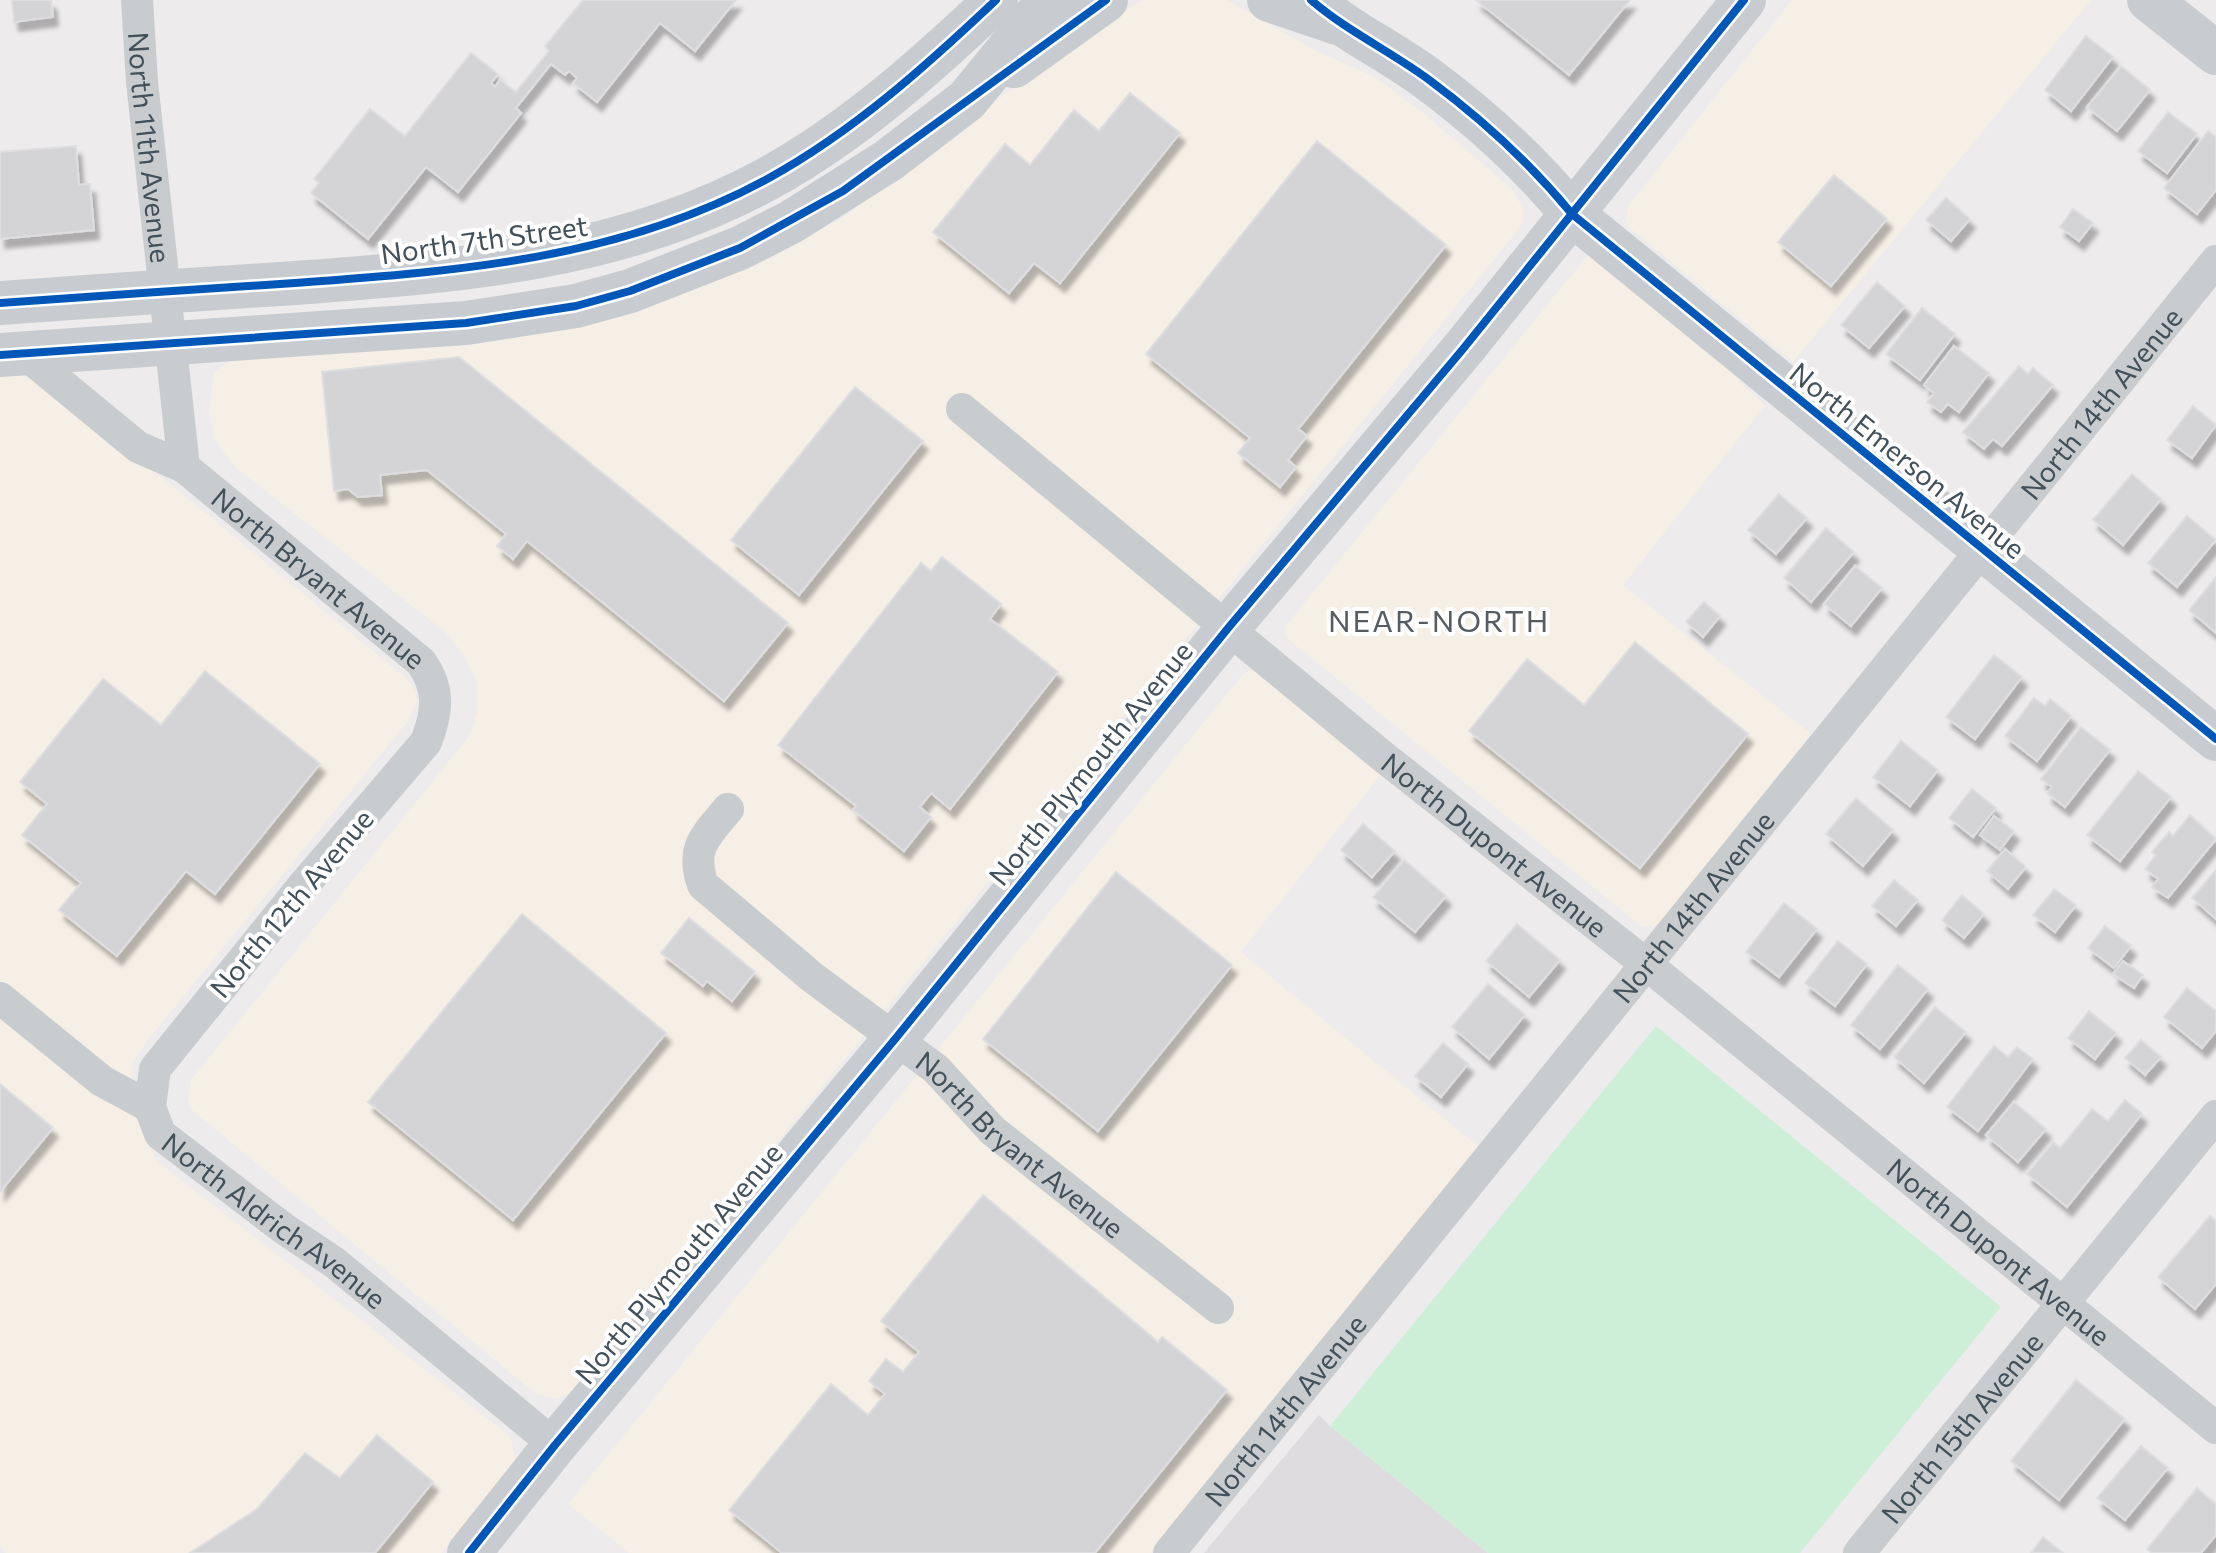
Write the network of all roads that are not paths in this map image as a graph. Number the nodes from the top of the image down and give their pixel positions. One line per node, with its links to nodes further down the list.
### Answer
1 (137, 0): 13 (street, North 11th Avenue)
2 (996, 0): 13 (main road, North 7th Street)
3 (1049, 0): 10 (main road)
4 (1106, 0): 10 (main road)
5 (1269, 0): 8 (main road)
6 (1744, 0): 11 (main road, North Plymouth Avenue)
7 (2149, 0): 9 (main road)
8 (1325, 12): 11 (main road)
9 (2216, 53)
10 (967, 100): 15 (main road)
11 (1572, 214): 19 (main road, North Emerson Avenue); 20 (main road, North Plymouth Avenue)
12 (2216, 261): 19 (street, North 14th Avenue)
13 (165, 291): 14 (main road, North 7th Street); 15 (street, North 11th Avenue)
14 (0, 303)
15 (169, 344): 16 (main road); 18 (street, North Bryant Avenue)
16 (13, 355): 18 (street, North Bryant Avenue)
17 (962, 409): 20 (street, North Dupont Avenue)
18 (184, 467): 21 (street, North Bryant Avenue)
19 (1982, 549): 22 (main road, North Emerson Avenue); 24 (street, North 14th Avenue)
20 (1229, 627): 24 (street, North Dupont Avenue); 26 (main road, North Plymouth Avenue)
21 (437, 699): 27 (street, North 12th Avenue)
22 (2216, 739)
23 (728, 809): 26 (street, North Bryant Avenue)
24 (1646, 964): 29 (street, North Dupont Avenue); 34 (street, North 14th Avenue)
25 (0, 998): 27 (street, North Aldrich Avenue)
26 (896, 1038): 30 (street, North Bryant Avenue); 32 (main road, North Plymouth Avenue)
27 (150, 1107): 32 (street, North Aldrich Avenue)
28 (2216, 1116): 29 (street, North 15th Avenue)
29 (2063, 1306): 31 (street, North Dupont Avenue); 35 (street, North 15th Avenue)
30 (1218, 1308)
31 (2216, 1428)
32 (555, 1445): 33 (main road, North Plymouth Avenue)
33 (469, 1553)
34 (1169, 1553)
35 (1859, 1553)

